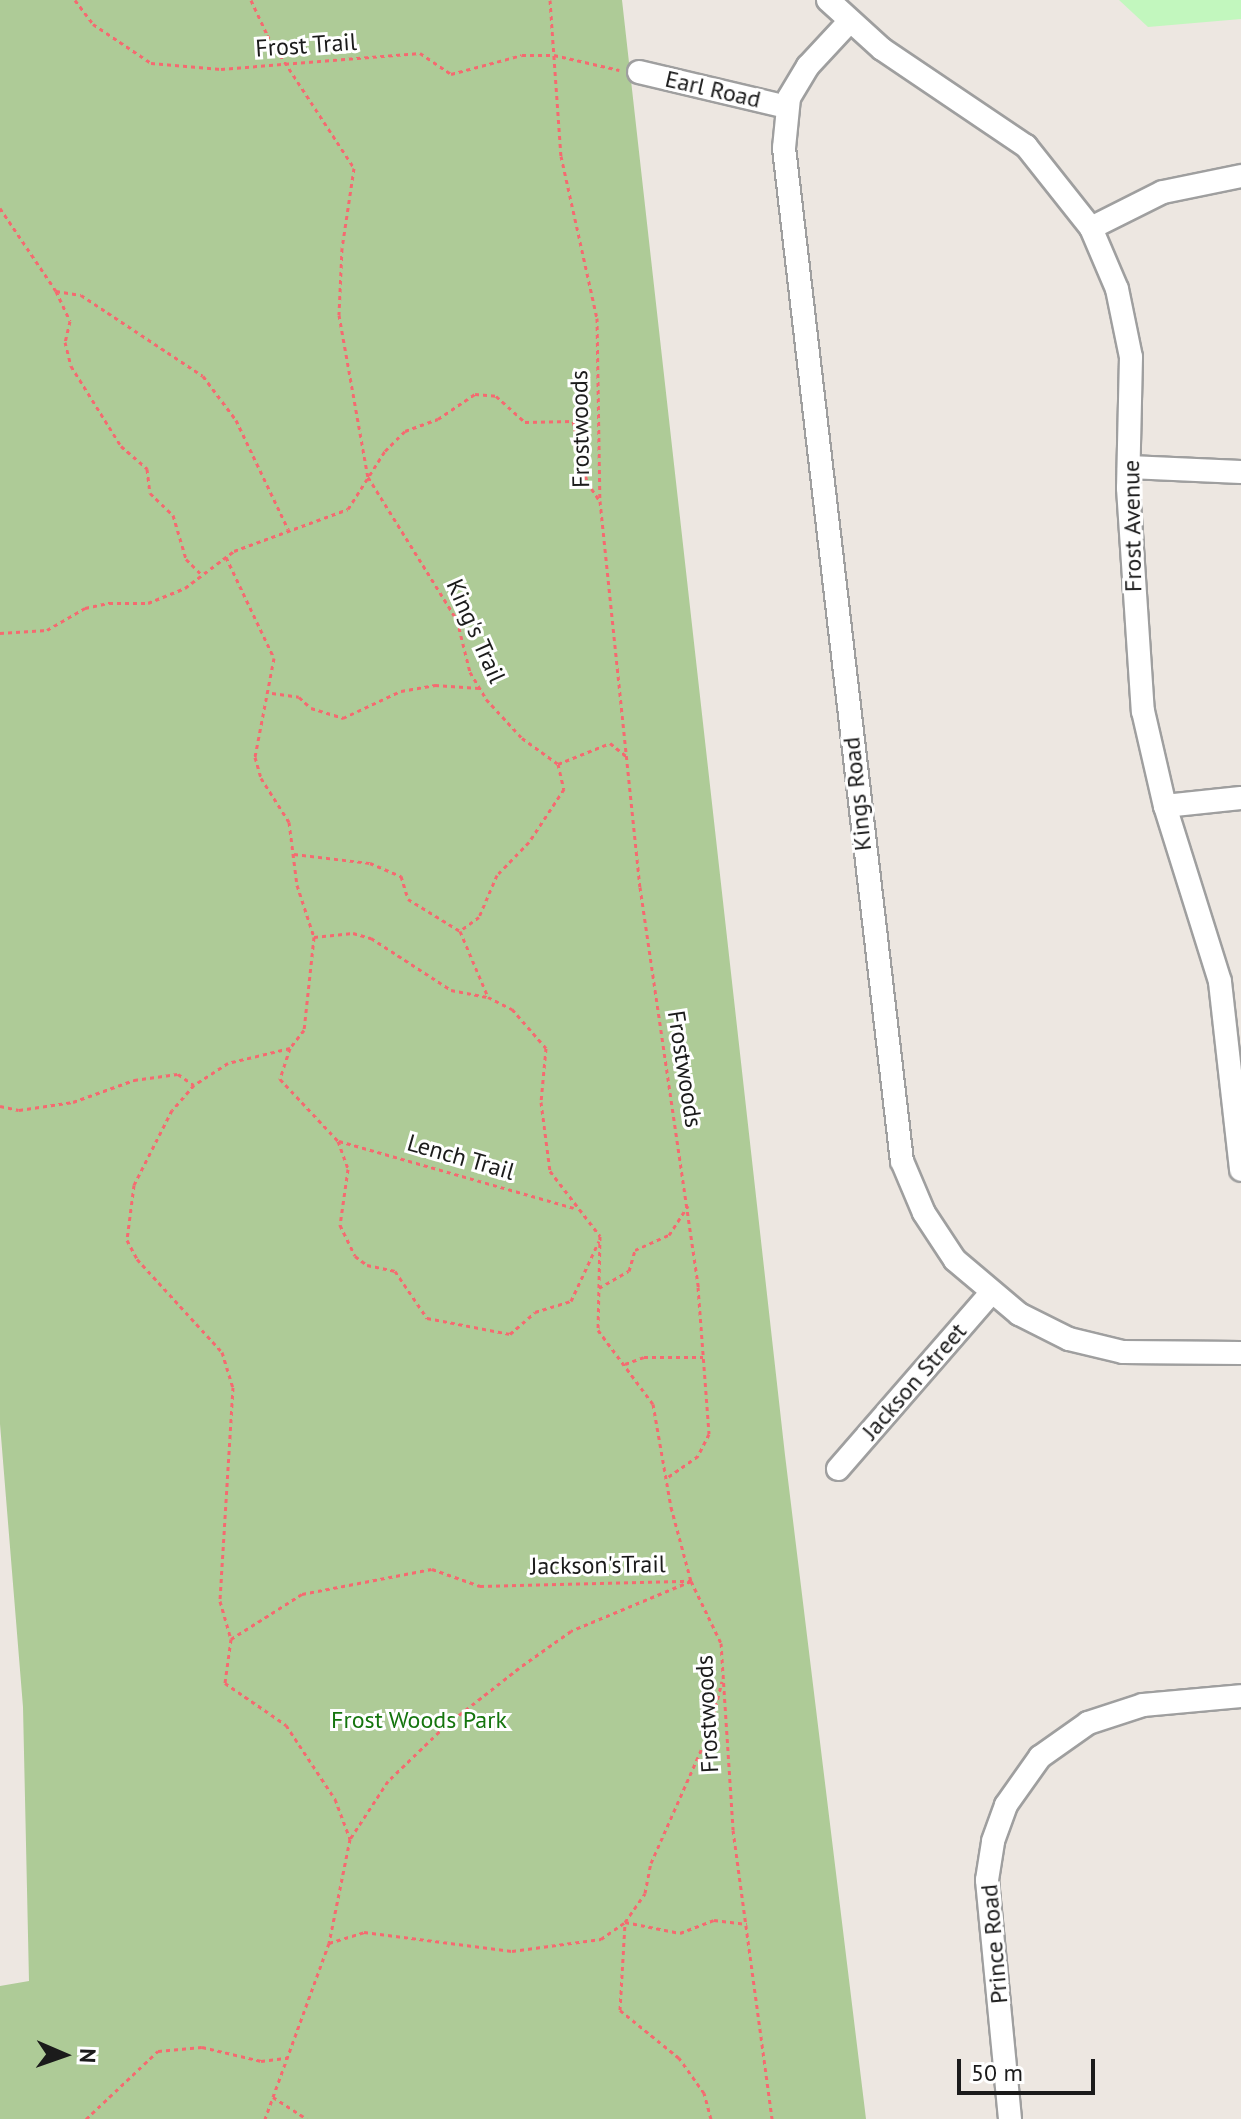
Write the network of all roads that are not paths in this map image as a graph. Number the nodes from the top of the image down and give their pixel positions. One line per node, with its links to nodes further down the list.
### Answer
1 (828, 0): 2 (street, Frost Avenue)
2 (848, 23): 4 (street, Kings Road); 6 (street, Frost Avenue)
3 (639, 72): 4 (street, Earl Road)
4 (787, 107): 13 (street, Kings Road)
5 (1241, 176): 6 (street)
6 (1091, 228): 7 (street, Frost Avenue)
7 (1129, 467): 8 (street); 10 (street, Frost Avenue)
8 (1241, 472)
9 (1241, 798): 10 (street)
10 (1165, 806): 11 (street, Frost Avenue)
11 (1239, 1127): 12 (street, Frost Avenue)
12 (1241, 1170)
13 (990, 1294): 14 (street, Kings Road); 15 (street, Jackson Street)
14 (1241, 1353)
15 (838, 1469)
16 (1241, 1696): 17 (street, Prince Road)
17 (1010, 2119)

